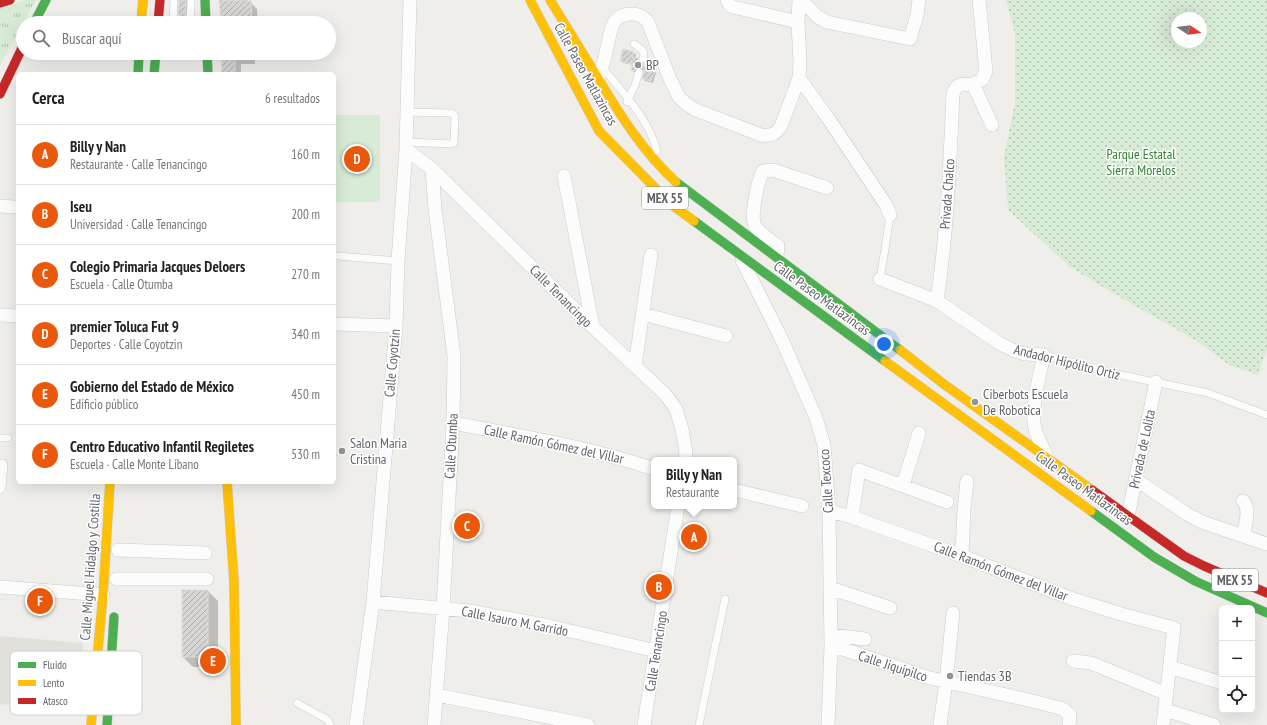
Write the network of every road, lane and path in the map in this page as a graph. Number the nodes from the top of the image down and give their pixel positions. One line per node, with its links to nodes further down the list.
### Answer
1 (10, 0): 15 (main road)
2 (46, 0): 16 (main road)
3 (143, 0): 17 (main road)
4 (160, 0): 18 (main road)
5 (174, 0): 19 (lane)
6 (191, 0): 20 (lane)
7 (205, 0): 21 (main road)
8 (410, 0): 38 (street, Calle Coyotzin)
9 (530, 0): 50 (main road, Calle Paseo Matlazincas / MEX 55)
10 (550, 0): 33 (main road, Calle Paseo Matlazincas / MEX 55)
11 (727, 0): 22 (street)
12 (800, 0): 13 (street); 22 (street)
13 (919, 0)
14 (979, 0): 35 (street)
15 (0, 3)
16 (38, 16)
17 (142, 16)
18 (159, 16)
19 (173, 16)
20 (190, 16)
21 (206, 16)
22 (798, 22): 34 (street)
23 (634, 44): 24 (lane)
24 (643, 59)
25 (16, 60): 36 (main road)
26 (139, 60): 29 (main road)
27 (155, 60): 30 (main road)
28 (207, 60): 31 (main road)
29 (138, 72)
30 (154, 72)
31 (208, 72)
32 (639, 72): 37 (lane)
33 (600, 73): 34 (street); 37 (lane); 39 (main road, Calle Paseo Matlazincas / MEX 55)
34 (799, 78): 48 (street)
35 (978, 82): 40 (street); 55 (street, Privada Chalco)
36 (0, 94)
37 (629, 100): 39 (lane); 43 (lane)
38 (407, 112): 41 (street, Calle Coyotzin); 41 (lane)
39 (617, 115): 43 (main road, Calle Paseo Matlazincas / MEX 55)
40 (992, 125)
41 (406, 145): 42 (street, Calle Tenancingo); 53 (street, Calle Coyotzin)
42 (432, 169): 61 (street, Calle Tenancingo); 67 (street, Calle Otumba)
43 (662, 169): 52 (main road, Calle Paseo Matlazincas / MEX 55)
44 (564, 176): 61 (street)
45 (827, 188): 52 (street)
46 (0, 206): 47 (street)
47 (13, 207)
48 (890, 215): 54 (lane)
49 (651, 255): 56 (street)
50 (739, 255): 86 (street, Calle Texcoco); 106 (main road, Calle Paseo Matlazincas / MEX 55)
51 (338, 256): 53 (lane)
52 (776, 258): 72 (main road, Calle Paseo Matlazincas / MEX 55)
53 (398, 262): 60 (street, Calle Coyotzin)
54 (880, 279): 55 (street, Andador Hipólito Ortiz)
55 (937, 301): 63 (street, Andador Hipólito Ortiz)
56 (643, 314): 62 (street); 64 (street)
57 (0, 315): 58 (street)
58 (16, 316)
59 (336, 324): 60 (street)
60 (396, 326): 101 (street, Calle Coyotzin)
61 (593, 327): 64 (street, Calle Tenancingo)
62 (726, 336)
63 (1044, 355): 65 (lane, Andador Hipólito Ortiz); 72 (street)
64 (635, 366): 71 (street, Calle Tenancingo)
65 (1156, 382): 66 (lane, Andador Hipólito Ortiz); 75 (street, Privada de Lolita)
66 (1267, 415)
67 (453, 423): 74 (street, Calle Ramón Gómez del Villar); 103 (street, Calle Otumba)
68 (919, 433): 79 (street)
69 (0, 438): 70 (lane)
70 (8, 438)
71 (685, 457)
72 (1048, 460): 87 (main road, Calle Paseo Matlazincas / MEX 55)
73 (0, 463): 80 (lane)
74 (651, 468)
75 (1135, 479): 87 (street, Privada de Lolita); 89 (street)
76 (967, 481): 93 (street)
77 (110, 484): 99 (main road, Calle Miguel Hidalgo y Costilla)
78 (227, 484): 125 (main road)
79 (903, 486): 83 (street); 88 (street)
80 (0, 490)
81 (737, 491): 84 (street)
82 (1243, 501): 89 (street)
83 (947, 502)
84 (802, 506)
85 (678, 509): 111 (street, Calle Tenancingo)
86 (830, 511): 88 (street, Calle Ramón Gómez del Villar); 97 (street, Calle Texcoco)
87 (1128, 516): 98 (main road, Calle Paseo Matlazincas / MEX 55)
88 (852, 517): 93 (street, Calle Ramón Gómez del Villar)
89 (1244, 536): 90 (street)
90 (1267, 544)
91 (118, 550): 92 (street)
92 (204, 553)
93 (962, 556): 113 (street, Calle Ramón Gómez del Villar)
94 (116, 579): 95 (street)
95 (207, 579)
96 (0, 587): 99 (street)
97 (830, 588): 102 (street); 108 (street, Calle Texcoco)
98 (1267, 593)
99 (103, 595): 109 (main road, Calle Miguel Hidalgo y Costilla)
100 (725, 599): 131 (lane)
101 (373, 602): 103 (street, Calle Isauro M. Garrido); 127 (street, Calle Coyotzin)
102 (890, 608)
103 (443, 609): 111 (street, Calle Isauro M. Garrido); 117 (street, Calle Otumba)
104 (114, 610): 110 (main road, Calle Miguel Hidalgo y Costilla)
105 (953, 613): 114 (street)
106 (1267, 613)
107 (865, 639): 108 (street)
108 (831, 640): 114 (street, Calle Jiquipilco); 132 (street, Calle Texcoco)
109 (98, 651)
110 (111, 651)
111 (656, 651): 130 (street, Calle Tenancingo)
112 (1072, 661): 116 (street)
113 (1170, 667): 115 (street); 116 (street)
114 (946, 682): 122 (street, Calle Jiquipilco); 133 (street)
115 (1219, 682)
116 (1167, 694): 119 (street)
117 (437, 695): 128 (street, Calle Otumba); 129 (street)
118 (297, 703): 126 (lane)
119 (1165, 710): 134 (street); 135 (street)
120 (92, 715): 123 (main road, Calle Miguel Hidalgo y Costilla)
121 (107, 715): 124 (main road, Calle Miguel Hidalgo y Costilla)
122 (1069, 720)
123 (91, 725)
124 (106, 725)
125 (236, 725)
126 (330, 725)
127 (356, 725)
128 (434, 725)
129 (588, 725)
130 (644, 725)
131 (699, 725)
132 (828, 725)
133 (940, 725)
134 (1163, 725)
135 (1214, 725)

